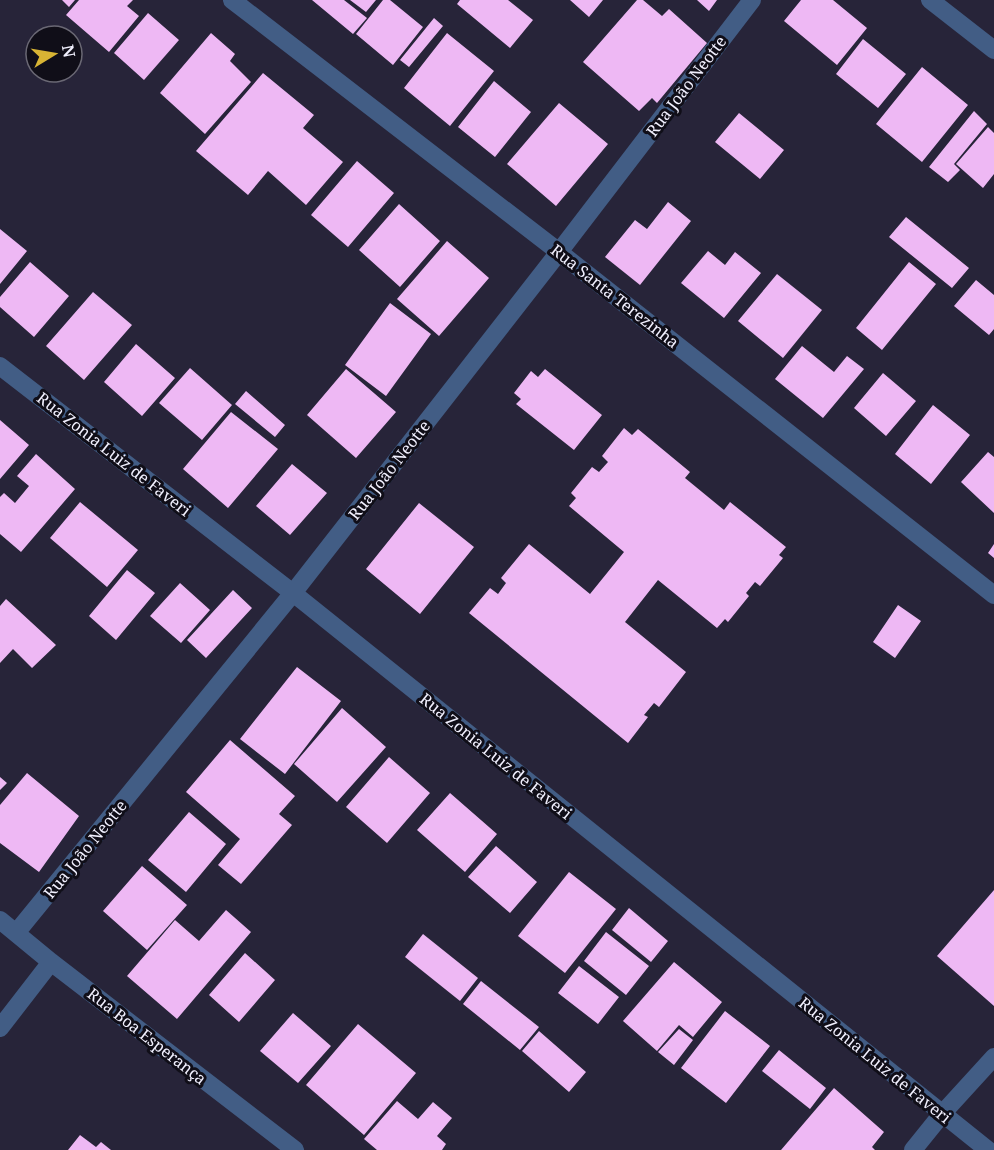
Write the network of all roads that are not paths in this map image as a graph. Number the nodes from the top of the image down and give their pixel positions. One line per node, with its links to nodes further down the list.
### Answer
1 (232, 0): 5 (street, Rua Santa Terezinha)
2 (752, 0): 5 (street, Rua João Neotte)
3 (930, 0): 4 (street)
4 (994, 50)
5 (559, 252): 7 (street, Rua João Neotte); 8 (street, Rua Santa Terezinha)
6 (0, 366): 7 (street, Rua Zonia Luiz de Faveri)
7 (293, 593): 10 (street, Rua João Neotte); 14 (street, Rua Zonia Luiz de Faveri)
8 (994, 596)
9 (0, 920): 10 (street, Rua Boa Esperança)
10 (16, 933): 11 (street, Rua Boa Esperança)
11 (51, 962): 12 (street); 15 (street, Rua Boa Esperança)
12 (0, 1028)
13 (994, 1057): 14 (street)
14 (942, 1114): 16 (street); 17 (street, Rua Zonia Luiz de Faveri)
15 (295, 1150)
16 (913, 1150)
17 (988, 1150)

